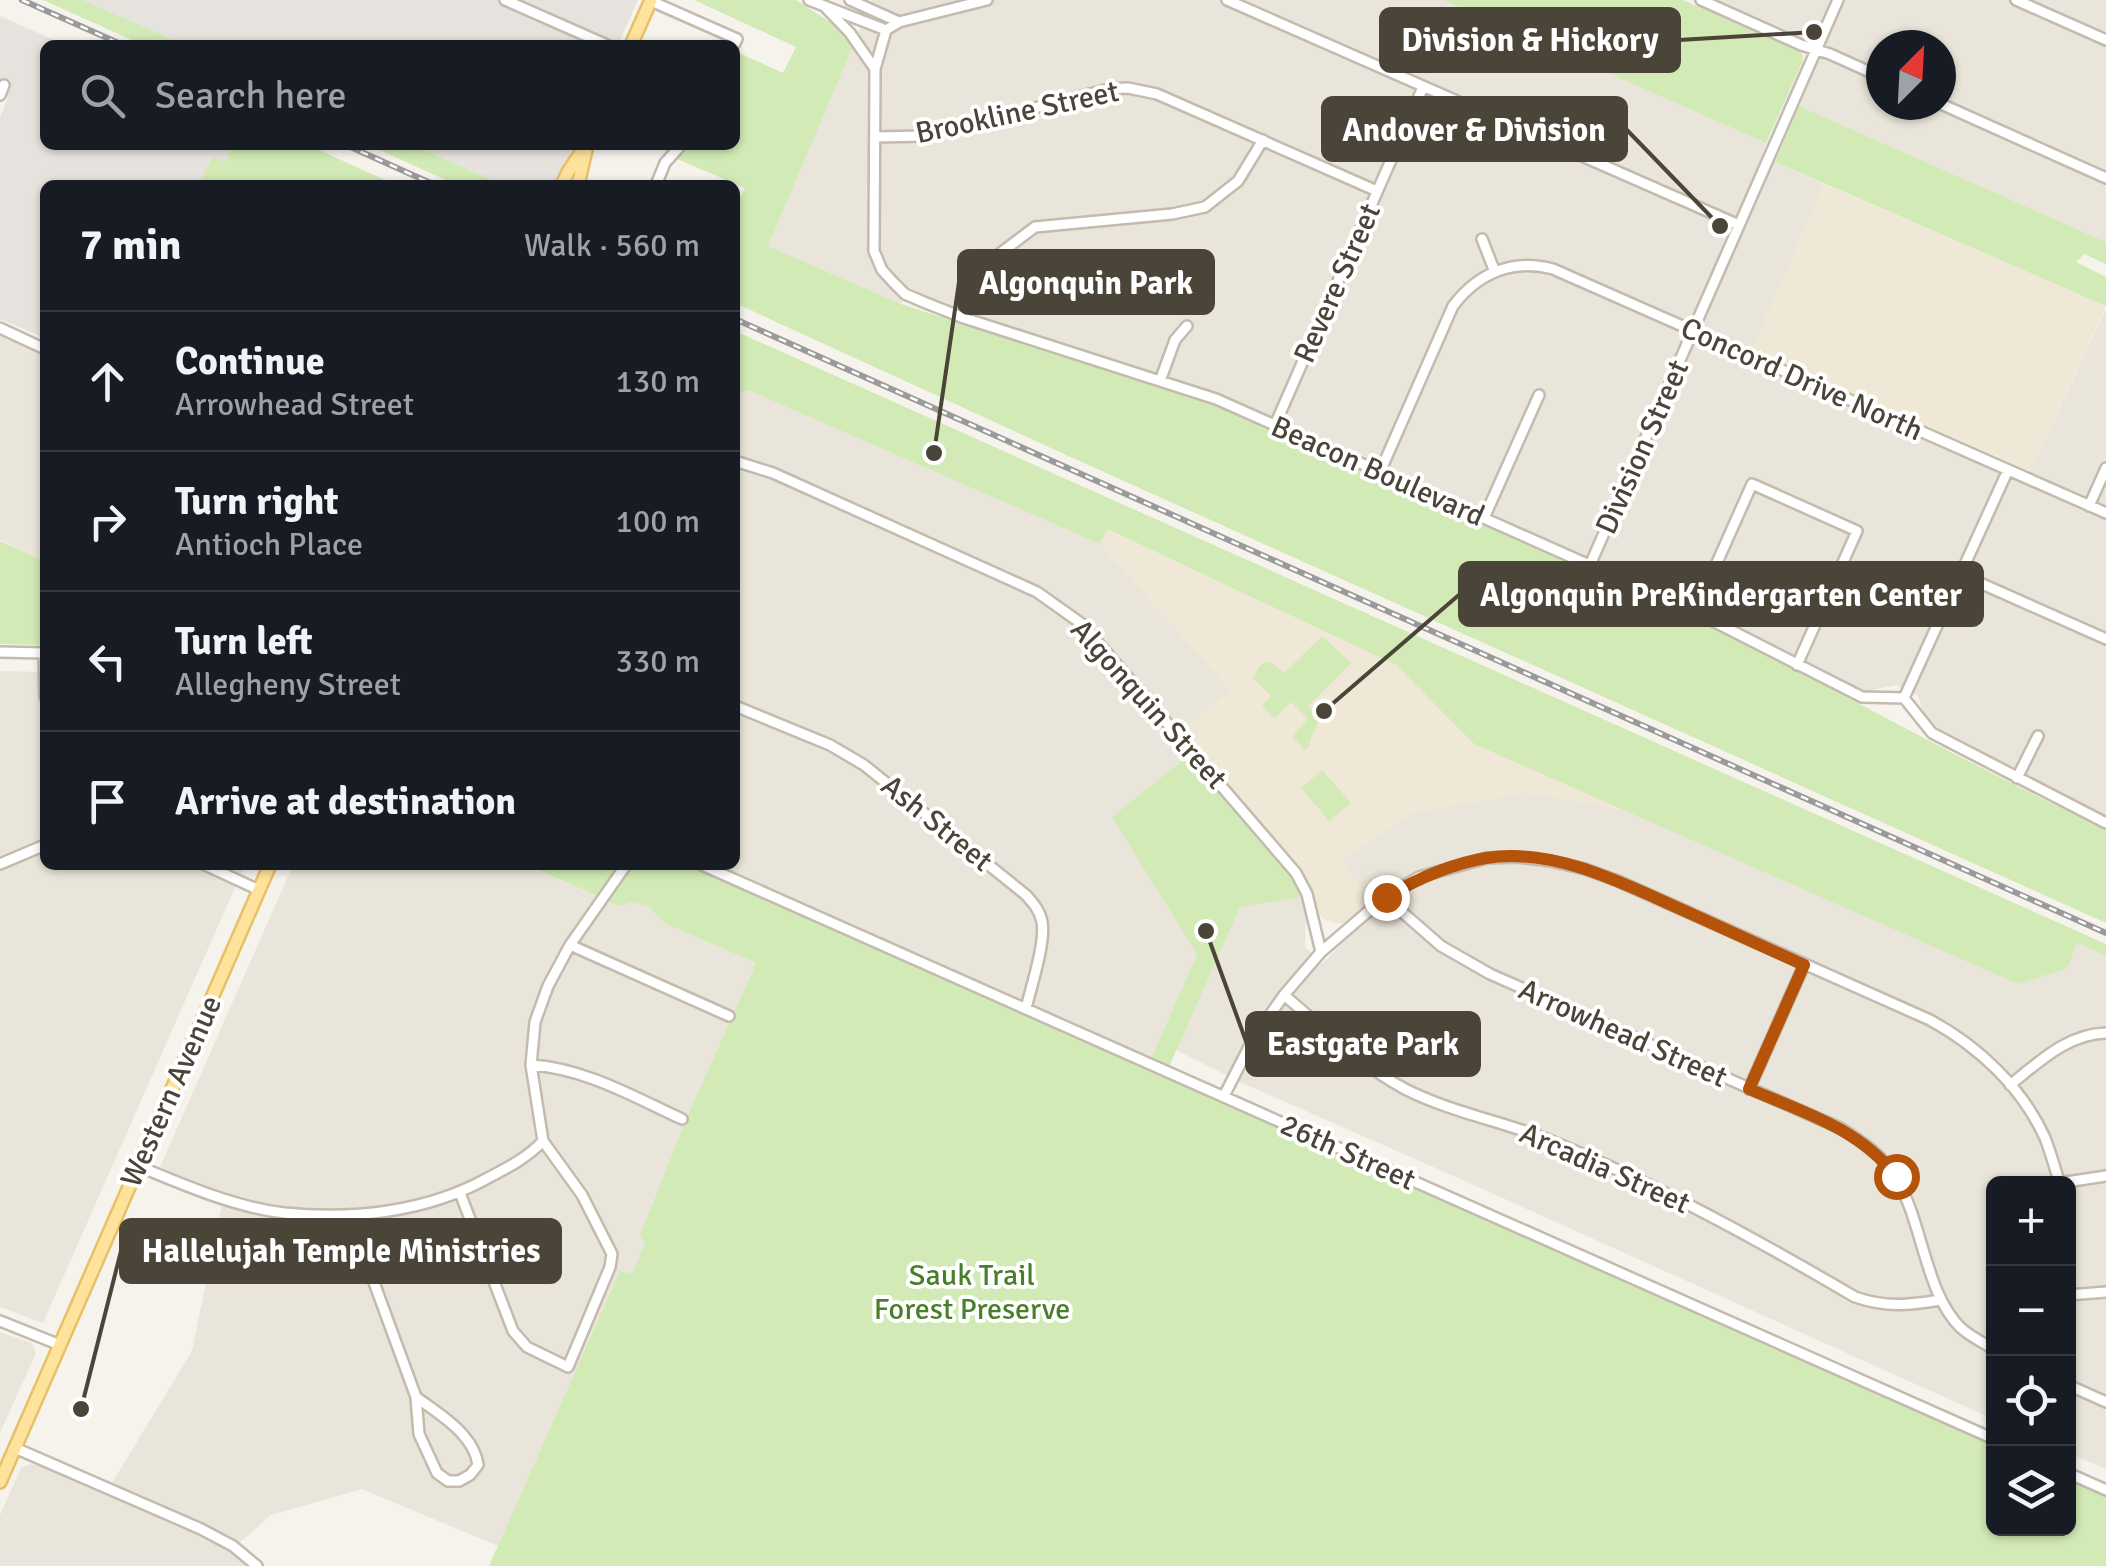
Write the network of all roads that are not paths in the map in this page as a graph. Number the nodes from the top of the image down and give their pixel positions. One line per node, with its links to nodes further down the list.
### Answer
1 (505, 0): 13 (street)
2 (651, 0): 14 (main road); 15 (street)
3 (809, 0): 10 (street)
4 (850, 0): 11 (street)
5 (987, 0): 11 (street)
6 (1227, 0): 20 (street)
7 (1702, 0): 17 (street)
8 (1838, 0): 17 (street, Division Street)
9 (2016, 0): 16 (street)
10 (827, 9): 12 (street); 18 (street)
11 (898, 22): 12 (street)
12 (886, 30): 18 (street, Beacon Boulevard)
13 (595, 40)
14 (634, 40)
15 (732, 40)
16 (2106, 40)
17 (1816, 50): 19 (street); 32 (street, Division Street)
18 (875, 69): 22 (street, Beacon Boulevard)
19 (1866, 71)
20 (1423, 87): 31 (street, Revere Street); 32 (street)
21 (1956, 111): 27 (street)
22 (875, 138): 23 (street, Brookline Street); 35 (street, Beacon Boulevard)
23 (1262, 140): 31 (street, Brookline Street); 35 (street)
24 (583, 150): 28 (main road)
25 (585, 150): 29 (main road)
26 (677, 150): 30 (street)
27 (2106, 178)
28 (564, 180)
29 (580, 180)
30 (658, 180)
31 (1377, 191): 42 (street, Revere Street)
32 (1739, 225): 38 (street, Division Street)
33 (1482, 239): 34 (street)
34 (1495, 272): 38 (street, Concord Drive North); 46 (street)
35 (964, 318): 40 (street, Beacon Boulevard)
36 (1187, 326): 40 (street)
37 (0, 328): 39 (street)
38 (1693, 331): 45 (street, Concord Drive North); 50 (street, Division Street)
39 (40, 346)
40 (1160, 381): 42 (street, Beacon Boulevard)
41 (1539, 395): 49 (street)
42 (1275, 425): 46 (street, Beacon Boulevard)
43 (740, 463): 71 (street, Algonquin Street)
44 (2106, 468): 47 (street)
45 (2008, 470): 47 (street, Concord Drive North); 51 (street)
46 (1380, 472): 49 (street, Beacon Boulevard)
47 (2089, 506): 48 (street, Concord Drive North)
48 (2106, 514)
49 (1484, 518): 50 (street, Beacon Boulevard)
50 (1590, 565): 52 (street, Beacon Boulevard)
51 (1962, 576): 53 (street); 57 (street)
52 (1695, 612): 56 (street, Beacon Boulevard); 56 (street)
53 (2106, 640)
54 (0, 652): 55 (street)
55 (40, 653)
56 (1797, 664): 57 (street, Beacon Boulevard)
57 (1904, 698): 60 (street)
58 (740, 708): 74 (street, Ash Street)
59 (2038, 736): 60 (street)
60 (2016, 778): 61 (street)
61 (2106, 823)
62 (40, 847): 63 (street)
63 (0, 864)
64 (215, 870): 68 (street)
65 (268, 870): 68 (main road, Western Avenue)
66 (622, 870): 70 (street)
67 (713, 870): 74 (street, 26th Street)
68 (260, 890): 83 (main road, Western Avenue)
69 (1386, 897): 71 (street); 72 (street); 79 (street, Arrowhead Street)
70 (570, 945): 75 (street); 77 (street)
71 (1320, 952): 73 (street)
72 (1804, 965): 78 (street); 79 (street)
73 (1284, 995): 80 (street); 91 (street, Arcadia Street)
74 (1026, 1008): 80 (street, 26th Street)
75 (730, 1016)
76 (2106, 1034): 78 (street)
77 (531, 1065): 81 (street); 82 (street)
78 (2010, 1085): 84 (street)
79 (1749, 1089): 91 (street, Arrowhead Street)
80 (1224, 1096): 98 (street, 26th Street)
81 (682, 1118)
82 (544, 1141): 87 (street); 87 (street)
83 (138, 1166): 88 (street); 93 (main road, Western Avenue)
84 (2058, 1176)
85 (2106, 1176): 86 (street)
86 (2076, 1181)
87 (460, 1193): 88 (street)
88 (365, 1214): 96 (street)
89 (2106, 1292): 90 (street)
90 (2076, 1294)
91 (1941, 1300): 94 (street, Arrowhead Street)
92 (0, 1321): 93 (street)
93 (60, 1345): 99 (main road, Western Avenue)
94 (1986, 1345)
95 (2076, 1389): 97 (street)
96 (416, 1397): 96 (street)
97 (2106, 1402)
98 (1986, 1435)
99 (14, 1448): 101 (main road, Western Avenue); 103 (street)
100 (2076, 1477): 102 (street)
101 (0, 1482)
102 (2106, 1490)
103 (257, 1566)

